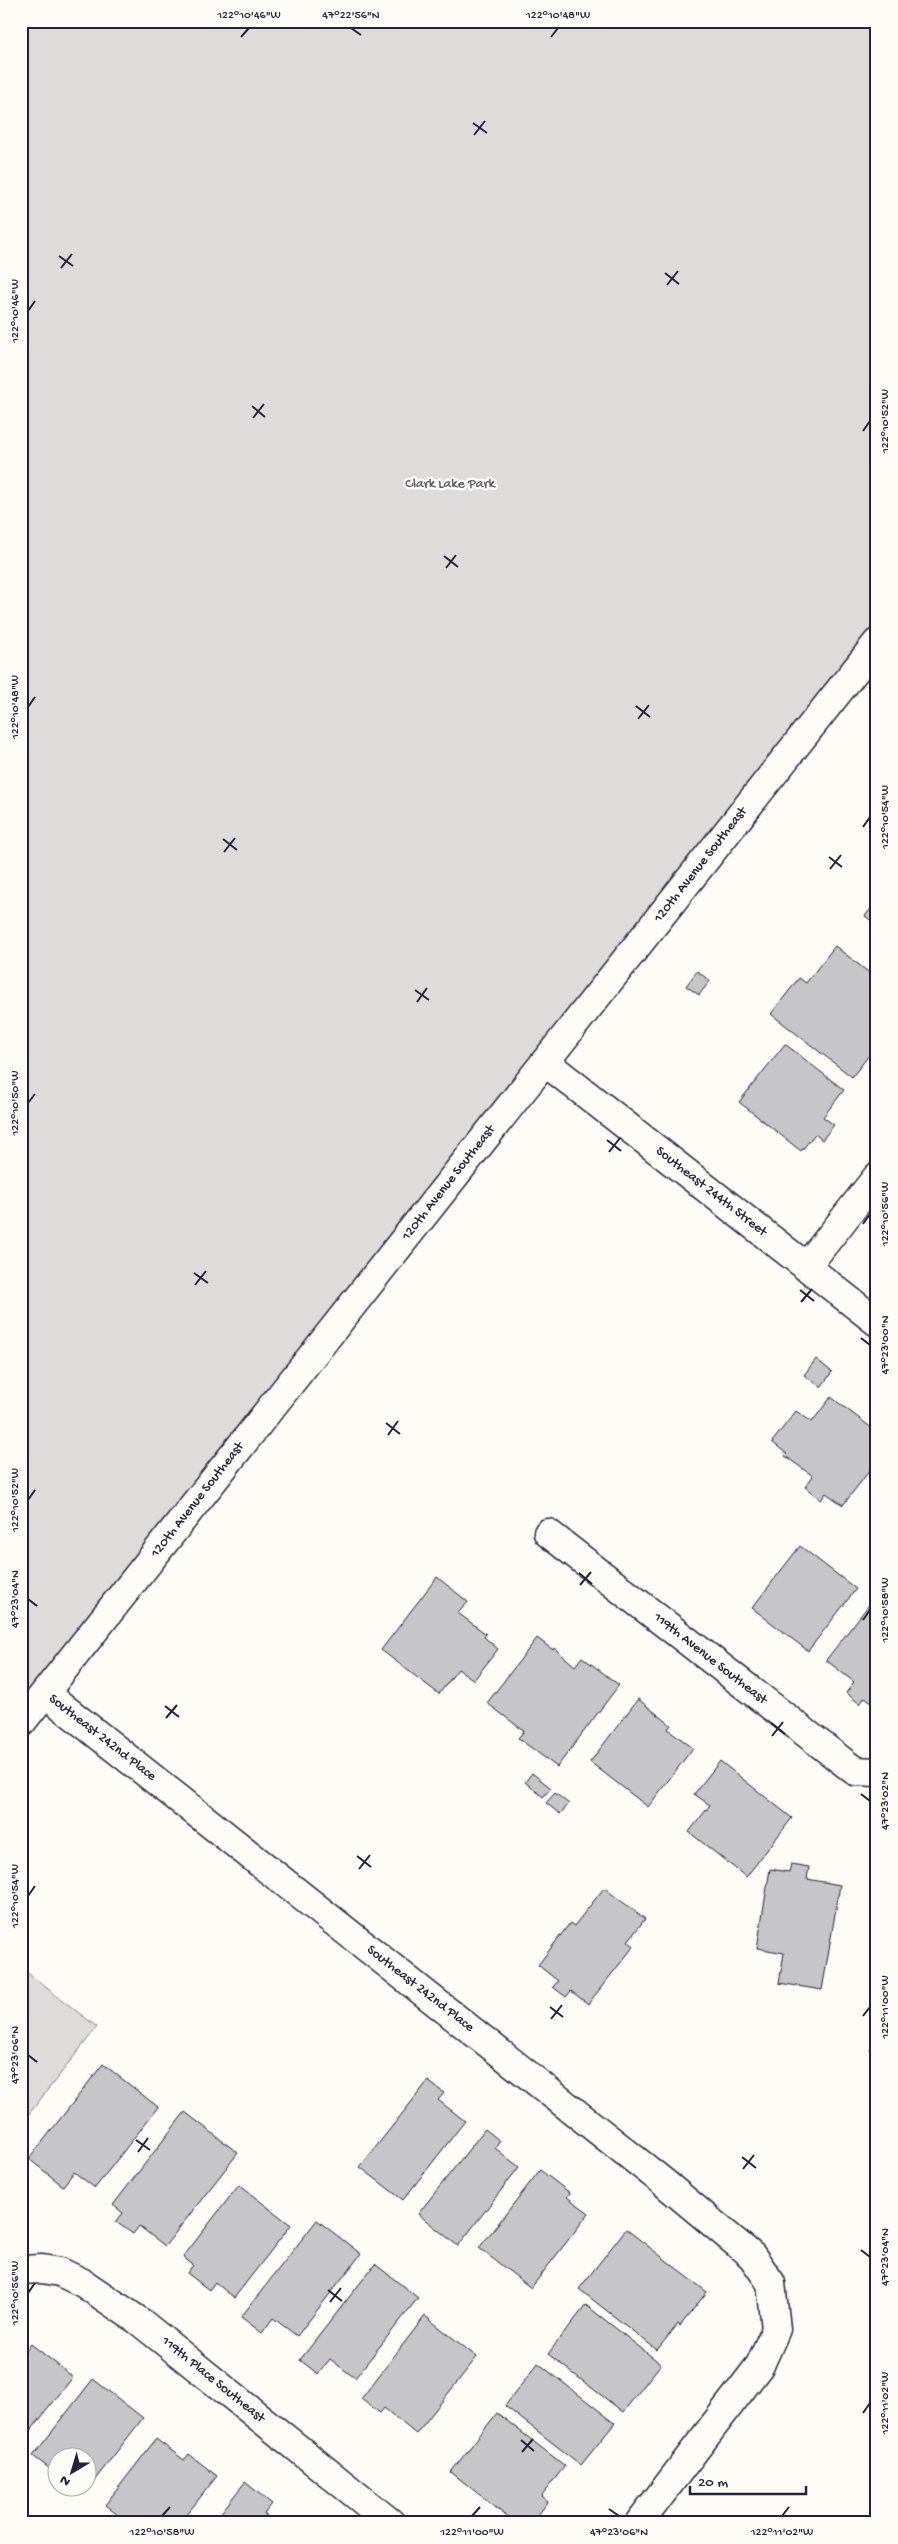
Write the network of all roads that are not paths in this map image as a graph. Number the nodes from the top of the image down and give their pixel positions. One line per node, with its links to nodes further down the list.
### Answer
1 (877, 643): 2 (street, 120th Avenue Southeast)
2 (545, 1062): 4 (street, Southeast 244th Street); 7 (street, 120th Avenue Southeast)
3 (877, 1177): 4 (street)
4 (806, 1267): 5 (street, Southeast 244th Street)
5 (877, 1322)
6 (548, 1533): 9 (street, 119th Avenue Southeast)
7 (45, 1693): 8 (street, 120th Avenue Southeast); 12 (street, Southeast 242nd Place)
8 (21, 1723)
9 (877, 1772)
10 (21, 2270): 11 (street, 119th Place Southeast)
11 (391, 2523)
12 (639, 2523)

